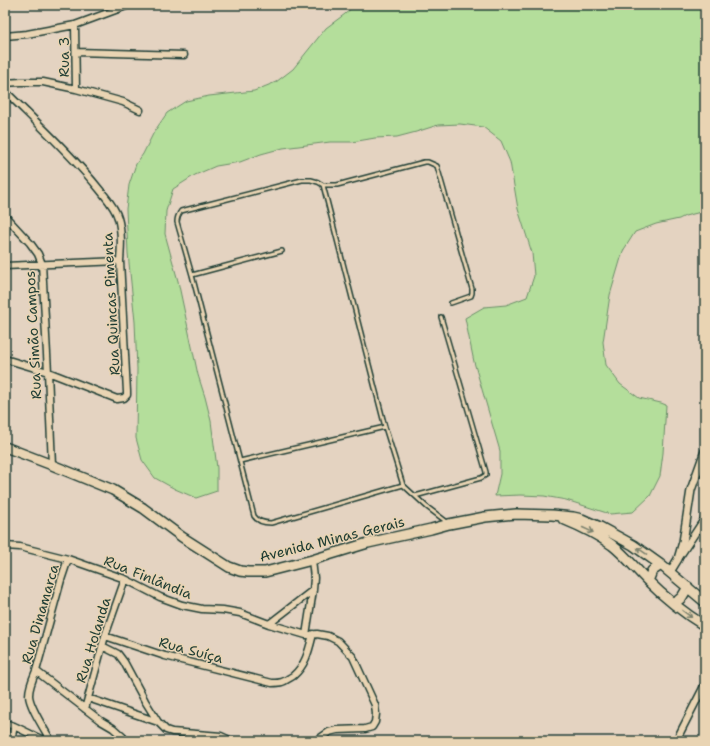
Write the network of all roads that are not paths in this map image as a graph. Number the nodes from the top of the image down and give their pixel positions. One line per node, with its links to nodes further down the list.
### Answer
1 (129, 5): 2 (street)
2 (76, 25): 3 (street); 4 (street, Rua 3)
3 (5, 36)
4 (76, 52): 5 (street); 7 (street, Rua 3)
5 (184, 55)
6 (5, 83): 7 (street)
7 (76, 89): 9 (street)
8 (5, 91): 13 (street, Rua Quincas Pimenta)
9 (140, 110)
10 (324, 185): 16 (lane); 17 (lane); 21 (lane)
11 (5, 216): 14 (street, Rua Simão Campos)
12 (282, 251): 16 (lane)
13 (120, 261): 14 (street); 20 (street, Rua Quincas Pimenta)
14 (42, 264): 15 (street); 20 (street, Rua Simão Campos)
15 (5, 266)
16 (192, 275): 24 (lane)
17 (451, 303)
18 (442, 317): 27 (lane)
19 (5, 359): 20 (street)
20 (48, 372): 25 (street, Rua Simão Campos)
21 (385, 427): 24 (lane); 26 (lane)
22 (5, 447): 25 (main road, Avenida Minas Gerais)
23 (705, 451): 33 (street)
24 (240, 461): 26 (lane)
25 (52, 464): 34 (main road, Avenida Minas Gerais)
26 (403, 486): 27 (lane)
27 (415, 496): 30 (lane)
28 (552, 515): 30 (main road, Avenida Minas Gerais); 35 (main road, Avenida Minas Gerais, one-way to 28); 38 (main road, one-way to 38)
29 (705, 518): 33 (street)
30 (449, 524): 34 (main road, Avenida Minas Gerais)
31 (5, 546): 32 (street, Rua Finlândia)
32 (68, 559): 37 (street, Rua Finlândia); 49 (street, Rua Dinamarca)
33 (678, 559): 36 (street)
34 (312, 560): 40 (street)
35 (661, 565): 36 (main road, Avenida Minas Gerais); 38 (main road)
36 (670, 572): 39 (main road, Avenida Minas Gerais)
37 (125, 579): 43 (street, Rua Finlândia); 47 (street, Rua Holanda)
38 (648, 581): 42 (main road)
39 (688, 587): 41 (main road, Avenida Minas Gerais); 42 (main road)
40 (313, 590): 43 (street); 46 (street)
41 (705, 602)
42 (674, 604): 44 (main road, one-way to 44)
43 (269, 624): 46 (street, Rua Finlândia)
44 (705, 626)
45 (313, 634): 46 (street); 47 (street, Rua Suíça); 61 (street)
46 (306, 635)
47 (105, 636): 48 (street, Rua Holanda)
48 (102, 646): 51 (street, Rua Holanda); 53 (street)
49 (36, 671): 52 (street); 58 (street, Rua Dinamarca)
50 (705, 685): 62 (street)
51 (88, 698): 52 (street, Rua Holanda); 53 (street)
52 (85, 709): 59 (street)
53 (158, 722): 60 (street)
54 (5, 723): 55 (street)
55 (14, 726): 56 (street); 57 (street)
56 (11, 741)
57 (45, 741)
58 (51, 741)
59 (125, 741)
60 (232, 741)
61 (316, 741)
62 (679, 741)

